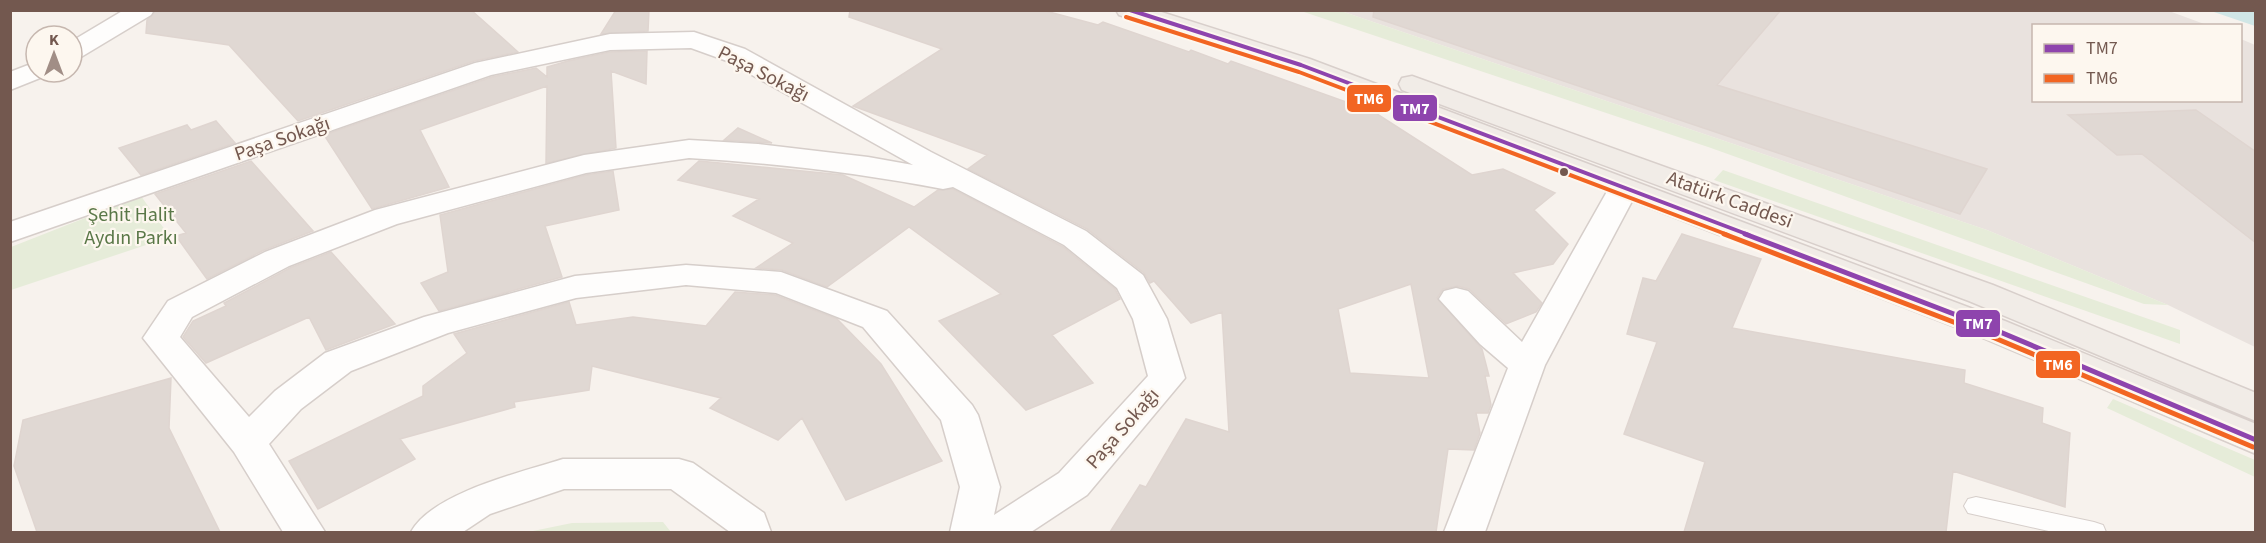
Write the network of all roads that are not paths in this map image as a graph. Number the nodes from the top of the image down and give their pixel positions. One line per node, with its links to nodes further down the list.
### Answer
1 (142, 10): 4 (street)
2 (1128, 10): 8 (main road, Atatürk Caddesi)
3 (1197, 10): 12 (main road, Atatürk Caddesi)
4 (84, 45)
5 (24, 76): 6 (street)
6 (10, 82)
7 (976, 187): 9 (street, Paşa Sokağı); 14 (street); 20 (street, Paşa Sokağı)
8 (1624, 188): 11 (street); 13 (main road, Atatürk Caddesi)
9 (10, 233)
10 (1456, 299): 11 (street)
11 (1527, 365): 21 (street)
12 (2256, 408)
13 (2256, 440)
14 (248, 442): 16 (street); 19 (street)
15 (1976, 506): 22 (lane)
16 (304, 532)
17 (432, 532): 18 (street)
18 (750, 532)
19 (970, 532)
20 (1000, 532)
21 (1464, 532)
22 (2094, 532)

